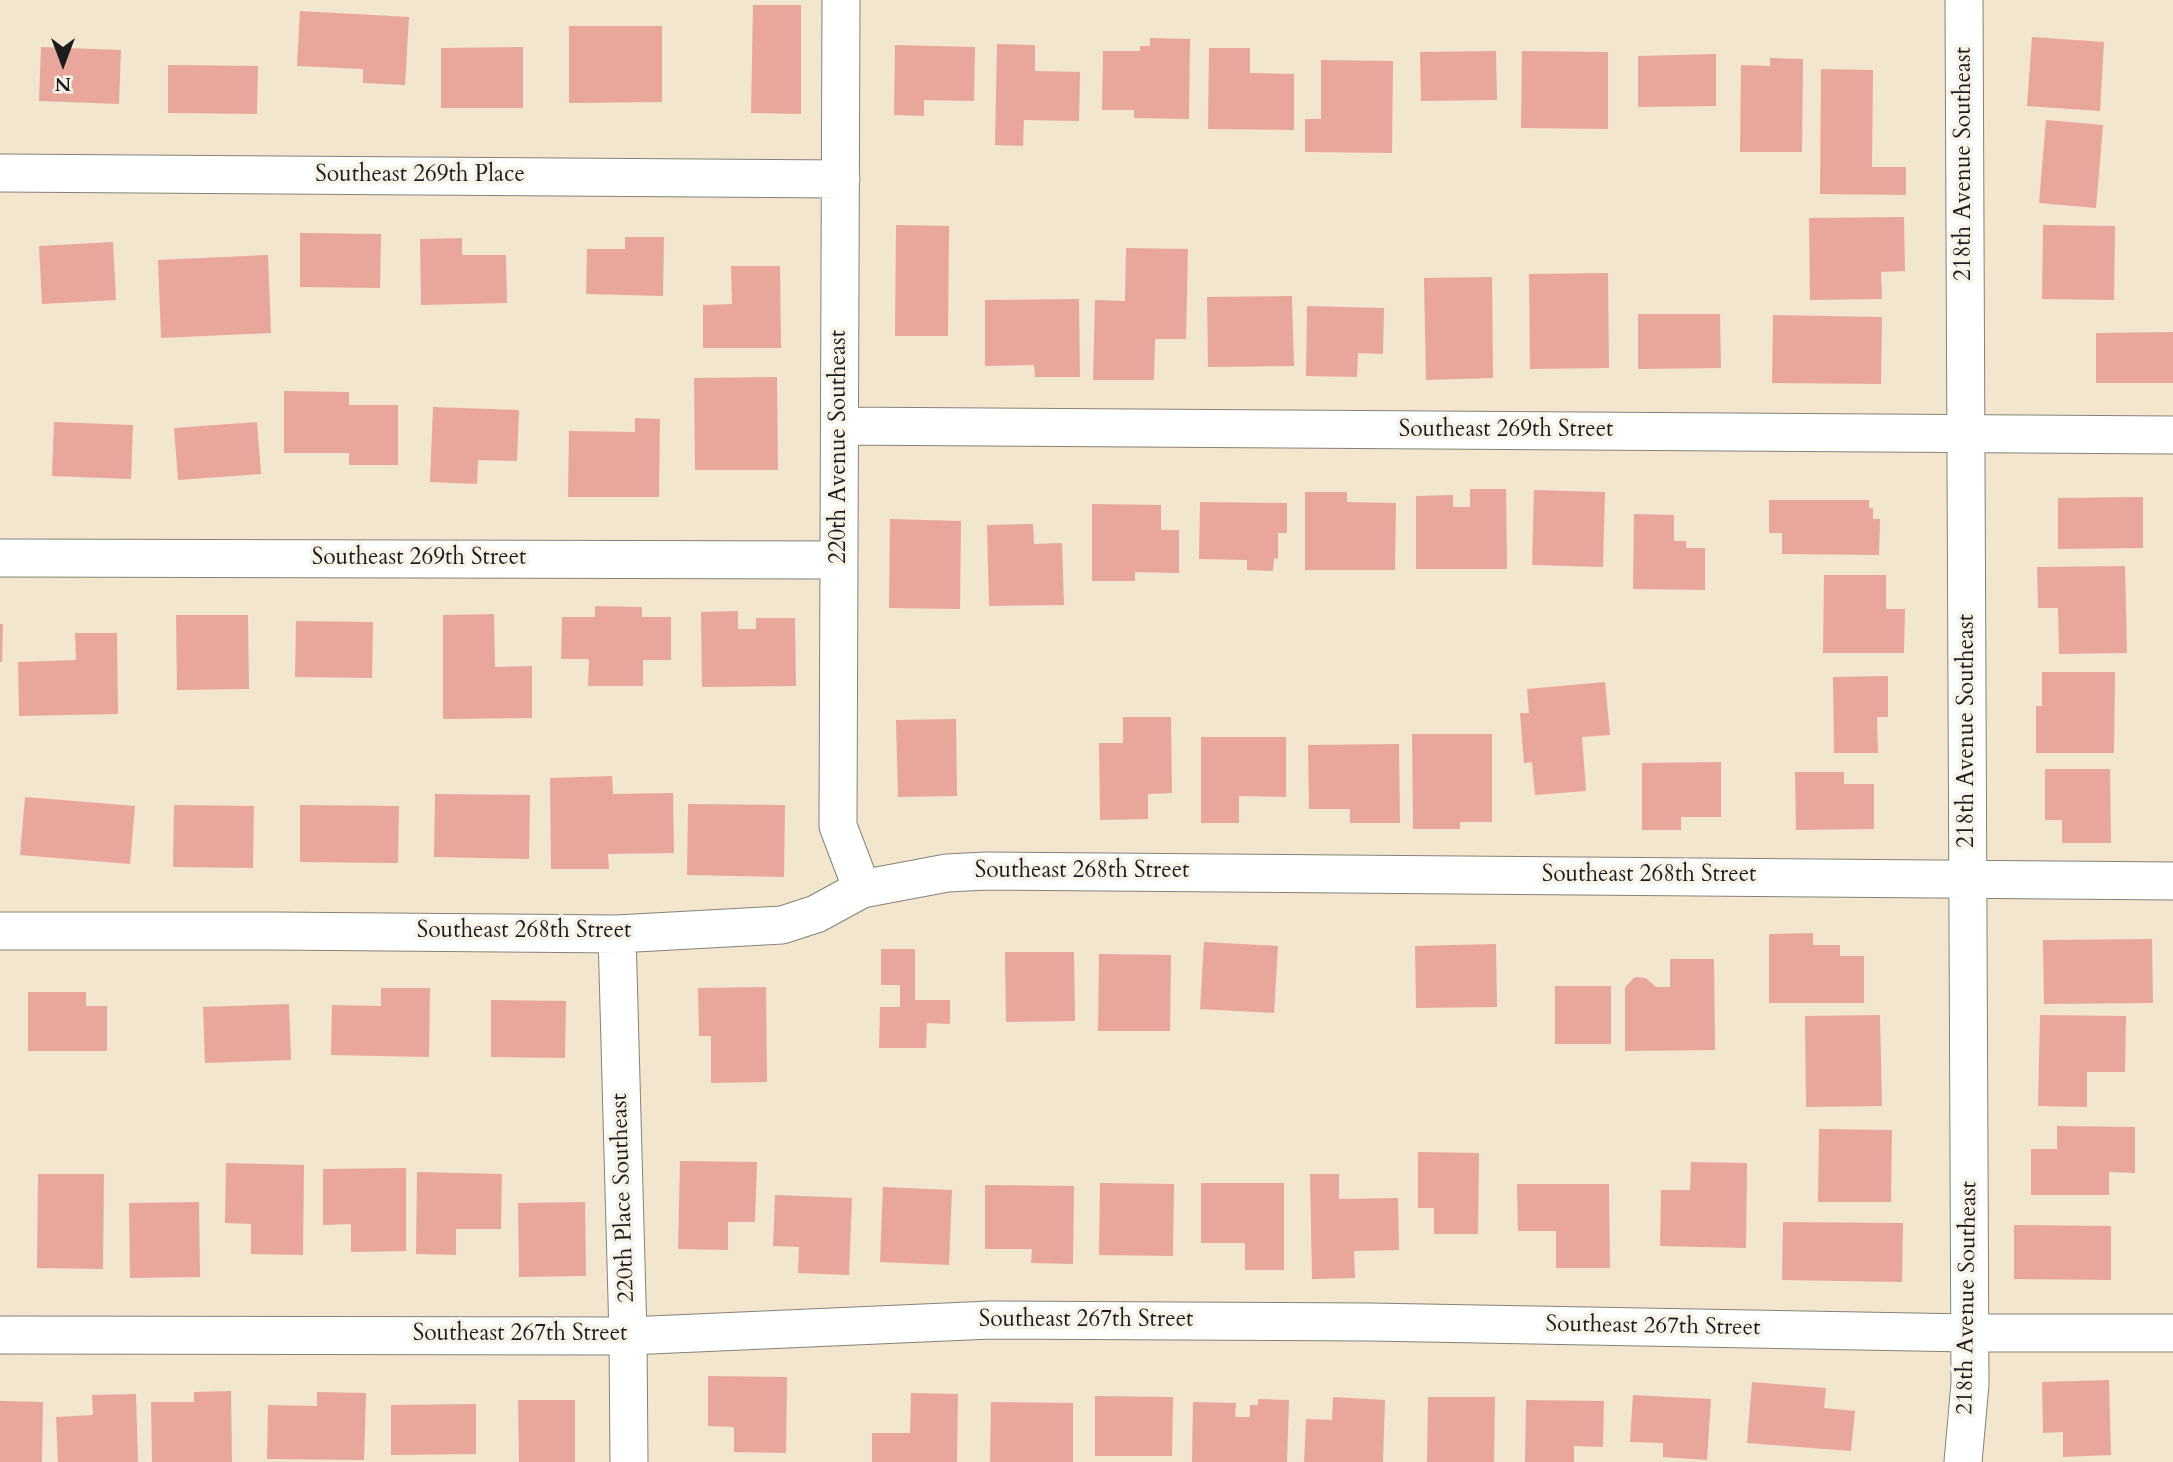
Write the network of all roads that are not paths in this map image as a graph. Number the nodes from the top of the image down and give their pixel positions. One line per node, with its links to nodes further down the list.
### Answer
1 (841, 0): 4 (street, 220th Avenue Southeast)
2 (1964, 0): 6 (street, 218th Avenue Southeast)
3 (0, 173): 4 (street, Southeast 269th Place)
4 (841, 179): 5 (street, 220th Avenue Southeast)
5 (840, 426): 6 (street, Southeast 269th Street); 9 (street, 220th Avenue Southeast)
6 (1966, 434): 7 (street, Southeast 269th Street); 10 (street, 218th Avenue Southeast)
7 (2173, 435)
8 (0, 558): 9 (street, Southeast 269th Street)
9 (839, 560): 12 (street, 220th Avenue Southeast)
10 (1970, 879): 11 (street, Southeast 268th Street); 12 (street, Southeast 268th Street); 15 (street, 218th Avenue Southeast)
11 (2173, 881)
12 (862, 889): 14 (street, Southeast 268th Street)
13 (0, 931): 14 (street, Southeast 268th Street)
14 (617, 934): 18 (street, 220th Place Southeast)
15 (1969, 1333): 16 (street, Southeast 267th Street); 18 (street, Southeast 267th Street); 20 (street, 218th Avenue Southeast)
16 (2173, 1334)
17 (0, 1335): 18 (street, Southeast 267th Street)
18 (628, 1336): 19 (street, 220th Place Southeast)
19 (629, 1462)
20 (1963, 1462)

